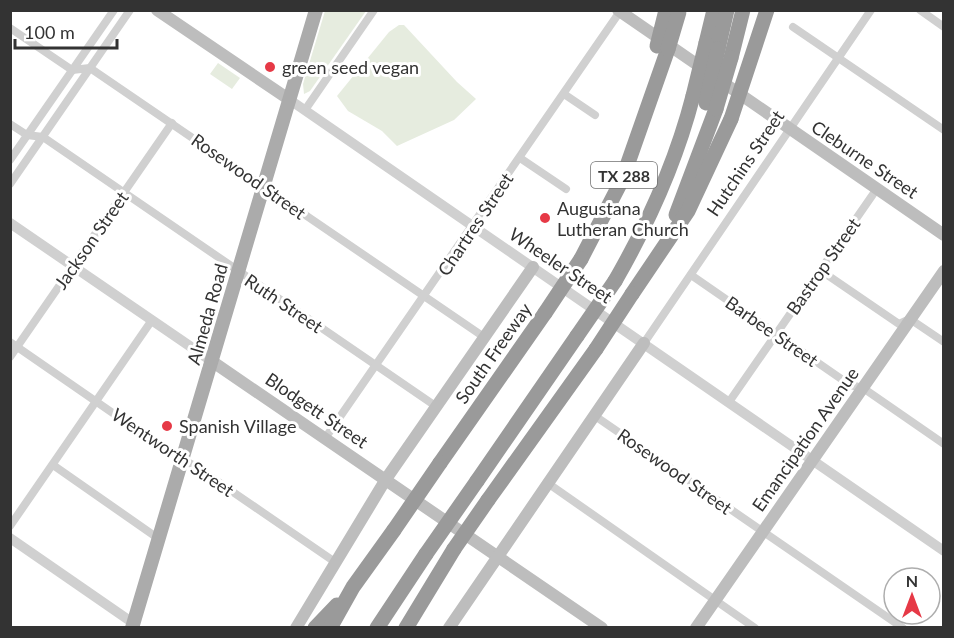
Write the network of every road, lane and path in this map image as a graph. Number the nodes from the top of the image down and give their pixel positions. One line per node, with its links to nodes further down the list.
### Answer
1 (114, 10): 20 (street)
2 (130, 10): 19 (street)
3 (157, 10): 22 (main road, Wheeler Street)
4 (316, 10): 22 (main road, Almeda Road)
5 (374, 10): 24 (street)
6 (714, 10): 17 (highway)
7 (727, 10): 17 (highway)
8 (743, 10): 17 (highway)
9 (767, 10): 48 (highway, bridge)
10 (871, 10): 18 (street, Hutchins Street)
11 (920, 10): 15 (street)
12 (620, 11): 21 (street, Chartres Street); 28 (main road, Cleburne Street)
13 (676, 11): 80 (highway, South Freeway / TX 288, bridge)
14 (794, 27): 18 (street)
15 (944, 27)
16 (10, 28): 20 (street)
17 (718, 50): 23 (highway, bridge); 23 (highway, bridge)
18 (839, 57): 28 (street, Hutchins Street); 29 (street)
19 (90, 68): 20 (street); 26 (street, Rosewood Street); 31 (street)
20 (72, 70): 30 (street)
21 (564, 94): 25 (street); 32 (street, Chartres Street)
22 (291, 100): 24 (street, Wheeler Street); 35 (main road, Almeda Road)
23 (705, 102): 48 (highway); 86 (highway, bridge)
24 (305, 110): 40 (street, Wheeler Street)
25 (596, 115)
26 (172, 123): 35 (street, Rosewood Street); 38 (street, Jackson Street)
27 (10, 124): 30 (street, Ruth Street)
28 (789, 129): 37 (main road, Cleburne Street); 47 (street, Hutchins Street)
29 (944, 130)
30 (27, 135): 31 (street, Ruth Street); 33 (street)
31 (43, 137): 34 (street); 38 (street, Ruth Street)
32 (520, 158): 36 (street); 40 (street, Chartres Street)
33 (10, 159)
34 (10, 184)
35 (264, 187): 46 (main road, Almeda Road); 49 (street, Rosewood Street)
36 (566, 189)
37 (876, 190): 41 (main road, Cleburne Street); 44 (street, Bastrop Street)
38 (124, 192): 42 (street, Jackson Street); 46 (street, Ruth Street)
39 (10, 223): 42 (street, Blodgett Street)
40 (473, 226): 43 (street, Wheeler Street); 49 (street, Chartres Street)
41 (944, 235)
42 (73, 266): 51 (street, Blodgett Street); 56 (street, Jackson Street)
43 (533, 267): 53 (main road); 55 (street, Wheeler Street)
44 (820, 270): 50 (street); 52 (street, Bastrop Street)
45 (944, 271): 50 (main road, Emancipation Avenue)
46 (238, 272): 58 (main road, Almeda Road); 59 (street, Ruth Street)
47 (691, 275): 52 (street, Barbee Street); 55 (street, Hutchins Street)
48 (644, 276): 79 (highway, bridge)
49 (425, 297): 53 (street, Rosewood Street); 59 (street, Chartres Street)
50 (910, 319): 54 (street); 60 (main road, Emancipation Avenue)
51 (152, 320): 58 (street, Blodgett Street); 61 (street)
52 (776, 333): 60 (street, Barbee Street); 62 (street, Bastrop Street)
53 (484, 337): 63 (main road)
54 (944, 342)
55 (644, 343): 62 (street, Wheeler Street); 64 (main road, Hutchins Street)
56 (14, 344): 57 (street, Jackson Street); 61 (street, Wentworth Street)
57 (10, 357)
58 (213, 362): 65 (main road, Blodgett Street); 67 (main road, Almeda Road)
59 (377, 366): 63 (street, Ruth Street); 65 (street, Chartres Street)
60 (863, 388): 66 (street, Barbee Street); 68 (main road, Emancipation Avenue)
61 (97, 401): 67 (street, Wentworth Street); 69 (street)
62 (729, 402): 68 (street, Wheeler Street)
63 (437, 407): 70 (main road)
64 (595, 416): 71 (main road, Hutchins Street); 73 (street, Rosewood Street)
65 (326, 437): 70 (main road, Blodgett Street)
66 (944, 444)
67 (182, 459): 75 (main road, Almeda Road); 78 (street, Wentworth Street)
68 (813, 459): 73 (main road, Emancipation Avenue); 76 (street, Wheeler Street)
69 (52, 465): 72 (street); 75 (street)
70 (386, 479): 77 (main road, Blodgett Street); 78 (main road)
71 (549, 484): 77 (main road, Hutchins Street); 81 (street)
72 (10, 526)
73 (763, 531): 81 (main road, Emancipation Avenue); 93 (street, Rosewood Street)
74 (10, 538): 82 (street)
75 (159, 539): 82 (main road, Almeda Road)
76 (944, 551)
77 (500, 556): 89 (main road, Hutchins Street); 90 (main road, Blodgett Street)
78 (335, 562): 83 (main road)
79 (443, 574): 87 (highway); 88 (highway)
80 (353, 587): 84 (highway); 85 (highway, South Freeway / TX 288)
81 (715, 600): 91 (main road, Emancipation Avenue); 92 (street)
82 (133, 625)
83 (296, 627)
84 (315, 627)
85 (330, 627)
86 (377, 627)
87 (405, 627)
88 (416, 627)
89 (449, 627)
90 (602, 627)
91 (696, 627)
92 (755, 627)
93 (903, 627)

